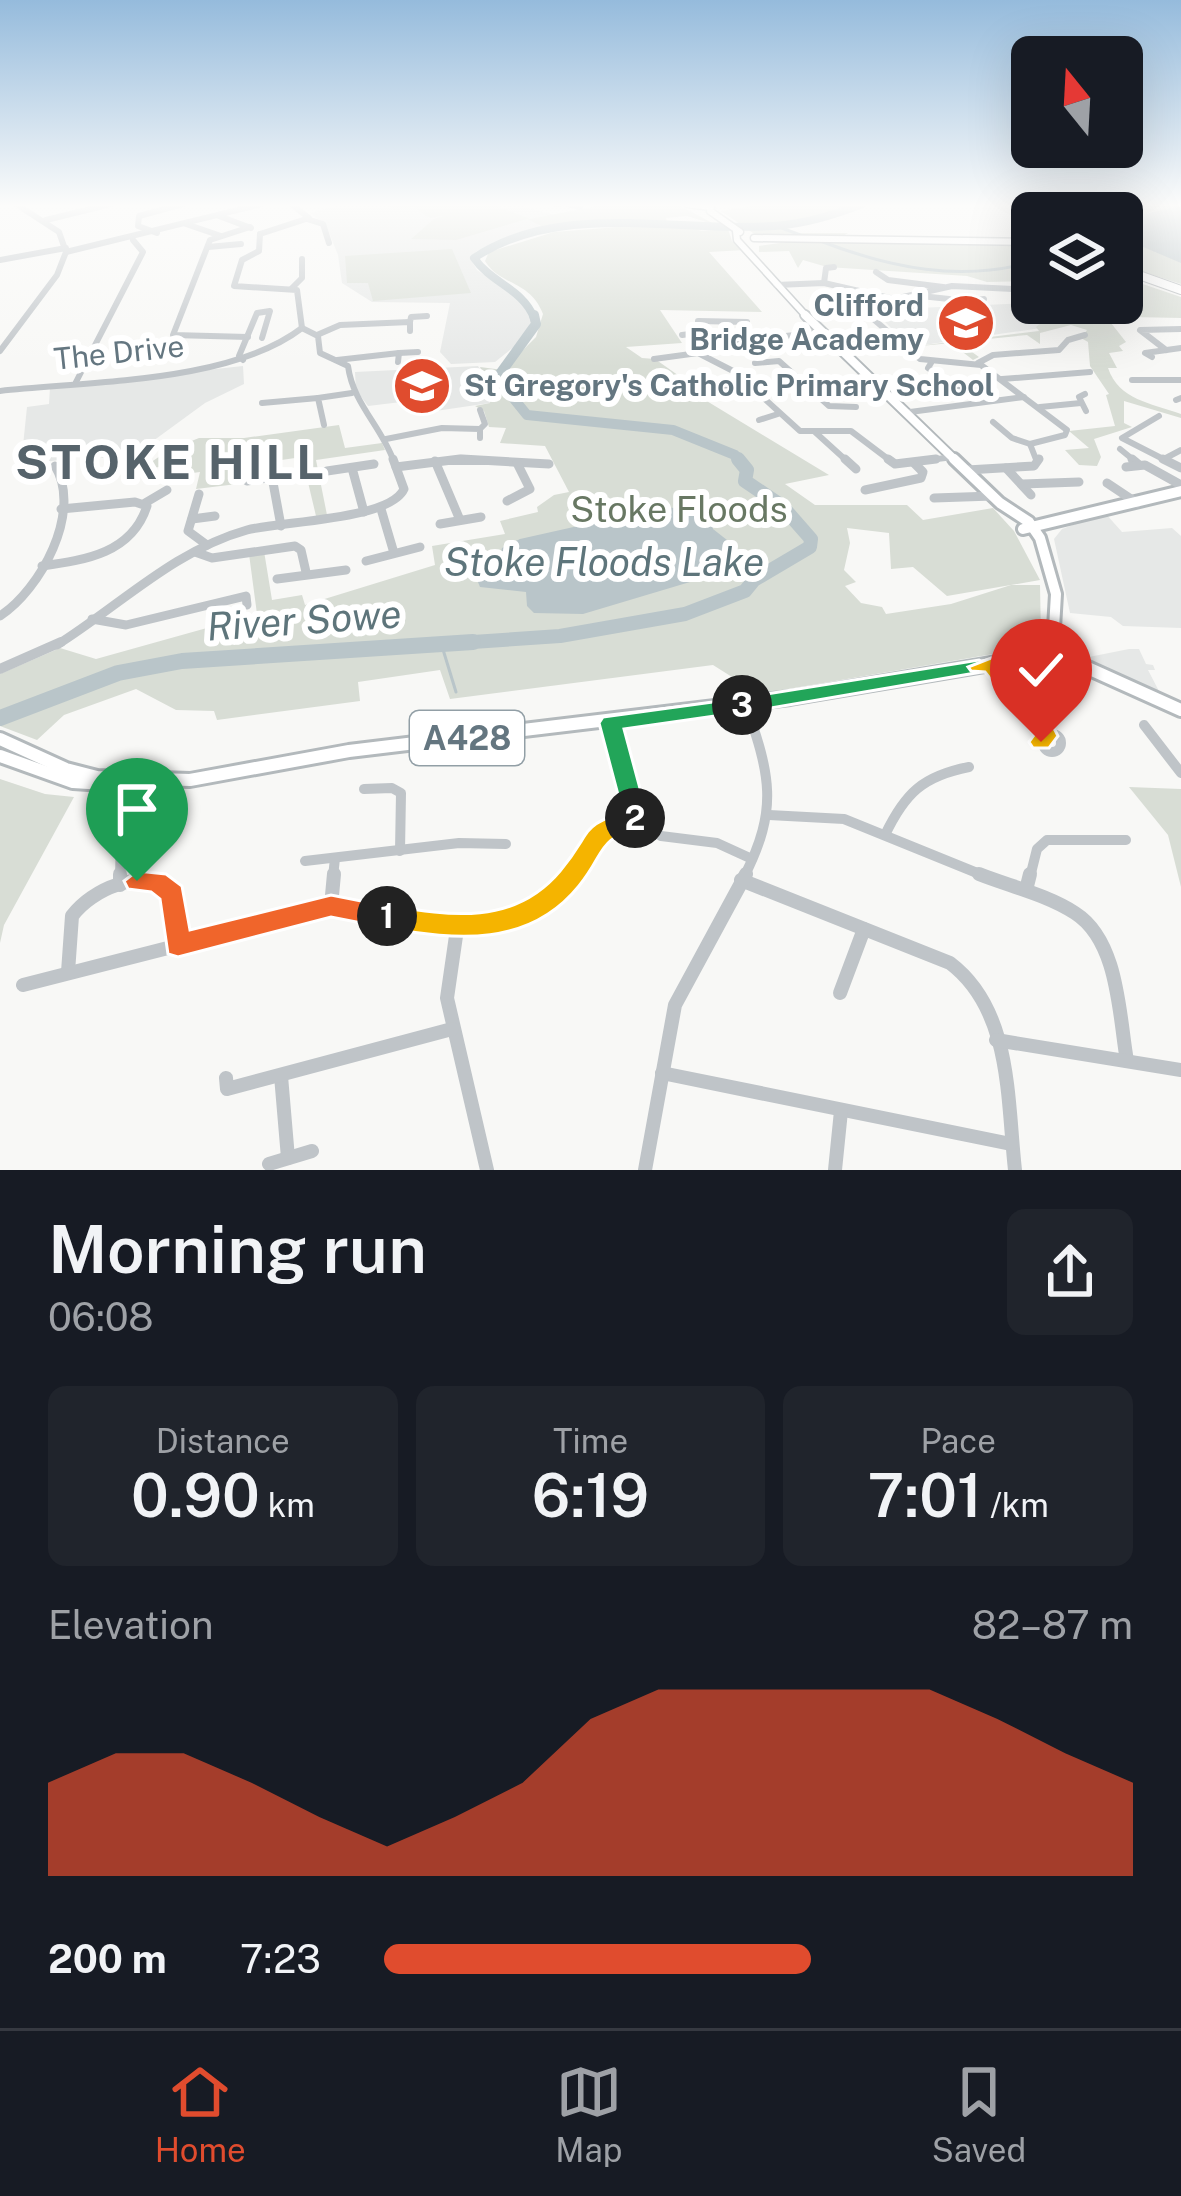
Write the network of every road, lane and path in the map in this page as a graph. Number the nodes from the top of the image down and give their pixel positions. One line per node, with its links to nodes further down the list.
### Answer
1 (63, 259): 36 (street)
2 (140, 259): 51 (street)
3 (203, 259): 30 (street)
4 (244, 259): 14 (street)
5 (302, 259): 14 (street)
6 (759, 259): 12 (main road)
7 (827, 267): 11 (street)
8 (876, 272): 10 (street)
9 (1143, 278): 17 (highway)
10 (882, 282): 13 (street); 16 (street)
11 (824, 283): 12 (street); 16 (street)
12 (776, 285): 27 (main road)
13 (943, 287): 15 (street); 19 (street)
14 (292, 288): 25 (street)
15 (980, 289): 18 (street); 21 (street)
16 (860, 291): 19 (street); 44 (street)
17 (1181, 291)
18 (1011, 294)
19 (921, 296): 20 (street)
20 (949, 299)
21 (983, 300)
22 (739, 314): 24 (street)
23 (428, 316): 28 (street)
24 (746, 322): 29 (street); 32 (street)
25 (302, 328): 28 (street); 41 (street)
26 (1181, 329): 35 (street)
27 (823, 332): 32 (street); 64 (main road)
28 (317, 335): 42 (street)
29 (682, 335)
30 (248, 337): 31 (street); 41 (street)
31 (262, 338)
32 (763, 338): 38 (street)
33 (1082, 338): 45 (street)
34 (1181, 348): 35 (street)
35 (1166, 350): 39 (street)
36 (0, 351)
37 (418, 352): 42 (street)
38 (698, 352): 40 (street); 53 (street)
39 (1145, 354)
40 (654, 359)
41 (243, 360): 51 (street, The Drive)
42 (337, 360): 56 (street)
43 (755, 363): 52 (street)
44 (931, 363): 45 (street); 54 (street)
45 (978, 363): 49 (street)
46 (1090, 372): 49 (street)
47 (708, 378): 53 (street)
48 (1135, 378): 50 (street)
49 (1002, 379): 57 (street)
50 (1181, 380)
51 (76, 382): 55 (street, The Drive)
52 (805, 384): 53 (street); 61 (street)
53 (751, 386): 65 (street)
54 (951, 386)
55 (0, 391)
56 (352, 393): 58 (street); 71 (street)
57 (1025, 397): 62 (street); 64 (street)
58 (318, 398): 60 (street); 69 (street)
59 (1084, 402): 62 (street)
60 (262, 403)
61 (856, 407)
62 (1039, 407): 72 (street)
63 (480, 410): 71 (street)
64 (910, 412): 75 (main road)
65 (778, 414): 67 (street); 70 (street)
66 (1159, 416): 76 (street)
67 (759, 420)
68 (1000, 424): 72 (street)
69 (326, 425)
70 (815, 432): 79 (street); 89 (street)
71 (387, 440): 84 (street)
72 (1030, 444): 88 (street)
73 (1120, 449): 83 (street)
74 (1181, 450): 76 (street)
75 (955, 457): 79 (street); 90 (main road)
76 (1164, 459): 86 (street)
77 (435, 461): 78 (street); 84 (street); 114 (street)
78 (517, 463): 82 (street); 105 (street)
79 (914, 463): 100 (street)
80 (54, 464): 108 (street)
81 (374, 464): 87 (street)
82 (549, 464)
83 (1138, 464): 85 (street); 98 (street)
84 (397, 467): 109 (street)
85 (1126, 467)
86 (1181, 467)
87 (352, 468): 91 (street); 110 (street)
88 (1006, 468): 90 (street); 97 (street)
89 (856, 469)
90 (967, 470): 103 (main road)
91 (327, 471)
92 (295, 474): 93 (street)
93 (272, 477): 94 (street); 117 (street)
94 (247, 481)
95 (1079, 482): 97 (street)
96 (1107, 483): 107 (street)
97 (1023, 484): 102 (street)
98 (1181, 488): 107 (main road)
99 (170, 490): 106 (street)
100 (865, 490)
101 (199, 494): 113 (street)
102 (1031, 495)
103 (993, 496): 104 (street); 116 (main road)
104 (934, 498)
105 (507, 501)
106 (146, 502): 108 (street); 123 (street)
107 (1137, 503): 116 (main road)
108 (61, 509): 123 (street)
109 (380, 509): 110 (street); 121 (street)
110 (364, 512): 117 (street)
111 (215, 516): 113 (street)
112 (481, 517): 114 (street)
113 (193, 519): 118 (street)
114 (460, 520): 115 (street)
115 (440, 524)
116 (1027, 525): 130 (main road)
117 (280, 526): 118 (street)
118 (207, 545): 120 (street)
119 (420, 548): 121 (street)
120 (195, 552): 125 (street); 129 (street)
121 (394, 553): 122 (street)
122 (366, 561)
123 (42, 566): 128 (street)
124 (346, 570): 125 (street)
125 (306, 572): 126 (street)
126 (277, 579)
127 (248, 604): 129 (street)
128 (0, 616)
129 (92, 619): 134 (street)
130 (1058, 627): 131 (main road); 133 (main road)
131 (1047, 659): 132 (main road, A428); 133 (main road, A428); 135 (main road, A428)
132 (992, 664): 136 (main road, A428); 140 (street)
133 (1081, 665): 135 (main road, A428)
134 (0, 669)
135 (1099, 675): 137 (main road, A428)
136 (746, 705): 138 (main road, A428); 149 (street)
137 (1181, 710)
138 (611, 723): 145 (main road, A428); 150 (street)
139 (1144, 725): 144 (street)
140 (1046, 736)
141 (0, 739): 146 (main road, A428)
142 (0, 756): 148 (main road, A428)
143 (969, 766): 152 (street)
144 (1181, 773)
145 (190, 780): 146 (main road, A428); 148 (main road, A428)
146 (137, 781): 148 (street)
147 (364, 789): 154 (street)
148 (122, 790): 159 (street)
149 (769, 815): 152 (street); 156 (street)
150 (637, 818): 156 (street); 162 (street)
151 (1110, 826): 160 (street)
152 (885, 836): 160 (street)
153 (511, 843): 154 (street)
154 (400, 851): 155 (street)
155 (335, 858): 157 (street); 161 (street)
156 (752, 859): 158 (street)
157 (305, 861)
158 (741, 880): 163 (street); 172 (street)
159 (120, 885): 164 (street); 165 (street)
160 (1026, 890): 170 (street)
161 (331, 906): 162 (street); 164 (street)
162 (457, 929): 168 (street)
163 (864, 929): 167 (street); 169 (street)
164 (178, 945): 165 (street)
165 (68, 972): 166 (street)
166 (23, 986)
167 (840, 993)
168 (452, 1029): 173 (street); 180 (street)
169 (996, 1040): 170 (street); 176 (street)
170 (1127, 1061): 171 (street)
171 (1181, 1070)
172 (662, 1073): 175 (street); 181 (street)
173 (281, 1076): 174 (street); 178 (street)
174 (226, 1078)
175 (841, 1111): 176 (street); 182 (street)
176 (1011, 1144): 183 (street)
177 (312, 1151): 178 (street)
178 (288, 1158): 179 (street)
179 (269, 1164)
180 (487, 1170)
181 (645, 1170)
182 (835, 1170)
183 (1015, 1170)

